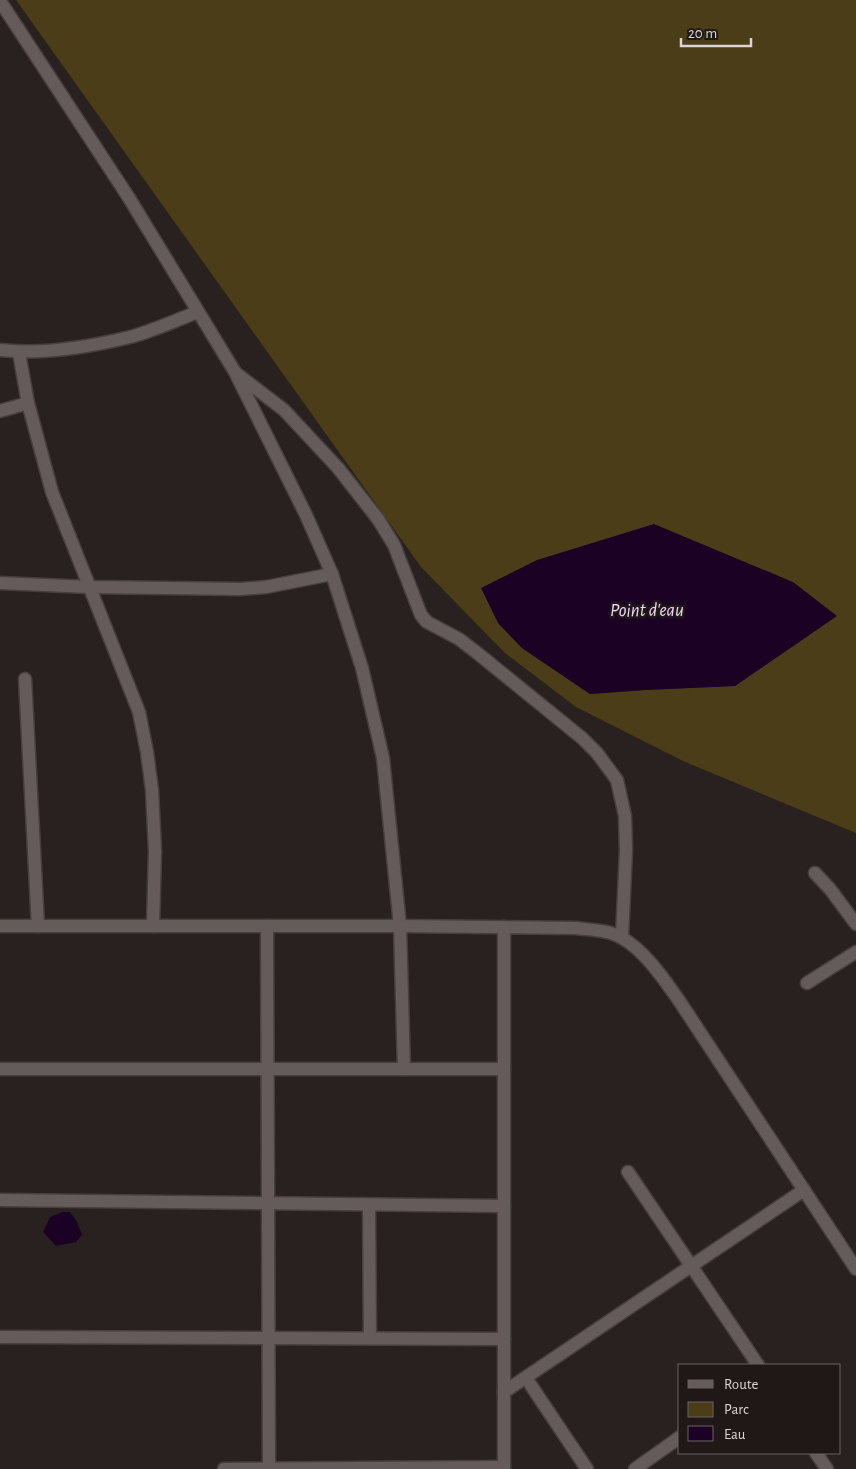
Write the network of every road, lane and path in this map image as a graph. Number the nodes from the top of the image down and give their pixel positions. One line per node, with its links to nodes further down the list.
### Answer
1 (0, 1): 2 (street)
2 (198, 312): 4 (street); 5 (street)
3 (0, 350): 4 (street)
4 (19, 352): 6 (street)
5 (235, 372): 8 (street); 20 (street)
6 (28, 403): 7 (street); 10 (street)
7 (0, 411)
8 (332, 574): 10 (street); 18 (street)
9 (0, 583): 10 (street)
10 (89, 587): 16 (street)
11 (25, 678): 15 (street)
12 (815, 873): 13 (street)
13 (856, 924)
14 (0, 926): 15 (street)
15 (38, 926): 16 (street)
16 (153, 926): 17 (street)
17 (267, 926): 18 (street); 24 (street)
18 (400, 926): 19 (street); 25 (street)
19 (504, 927): 20 (street); 26 (street)
20 (622, 937): 28 (street)
21 (856, 952): 22 (street)
22 (807, 983)
23 (0, 1069): 24 (street)
24 (268, 1069): 25 (street); 30 (street)
25 (404, 1069): 26 (street)
26 (504, 1069): 32 (street)
27 (628, 1172): 33 (street)
28 (804, 1190): 33 (street); 34 (street)
29 (0, 1200): 30 (street)
30 (268, 1203): 31 (street); 36 (street)
31 (370, 1205): 32 (street); 37 (street)
32 (504, 1206): 38 (street)
33 (692, 1267): 39 (street); 40 (street)
34 (856, 1269)
35 (0, 1337): 36 (street)
36 (269, 1338): 37 (street); 46 (street)
37 (370, 1338): 38 (street)
38 (504, 1338): 41 (street)
39 (757, 1364)
40 (526, 1378): 41 (street); 47 (street)
41 (504, 1392): 44 (street)
42 (678, 1438): 48 (street)
43 (817, 1454): 49 (street)
44 (504, 1468): 46 (street)
45 (224, 1469): 46 (street)
46 (270, 1469)
47 (587, 1469)
48 (635, 1469)
49 (827, 1469)

